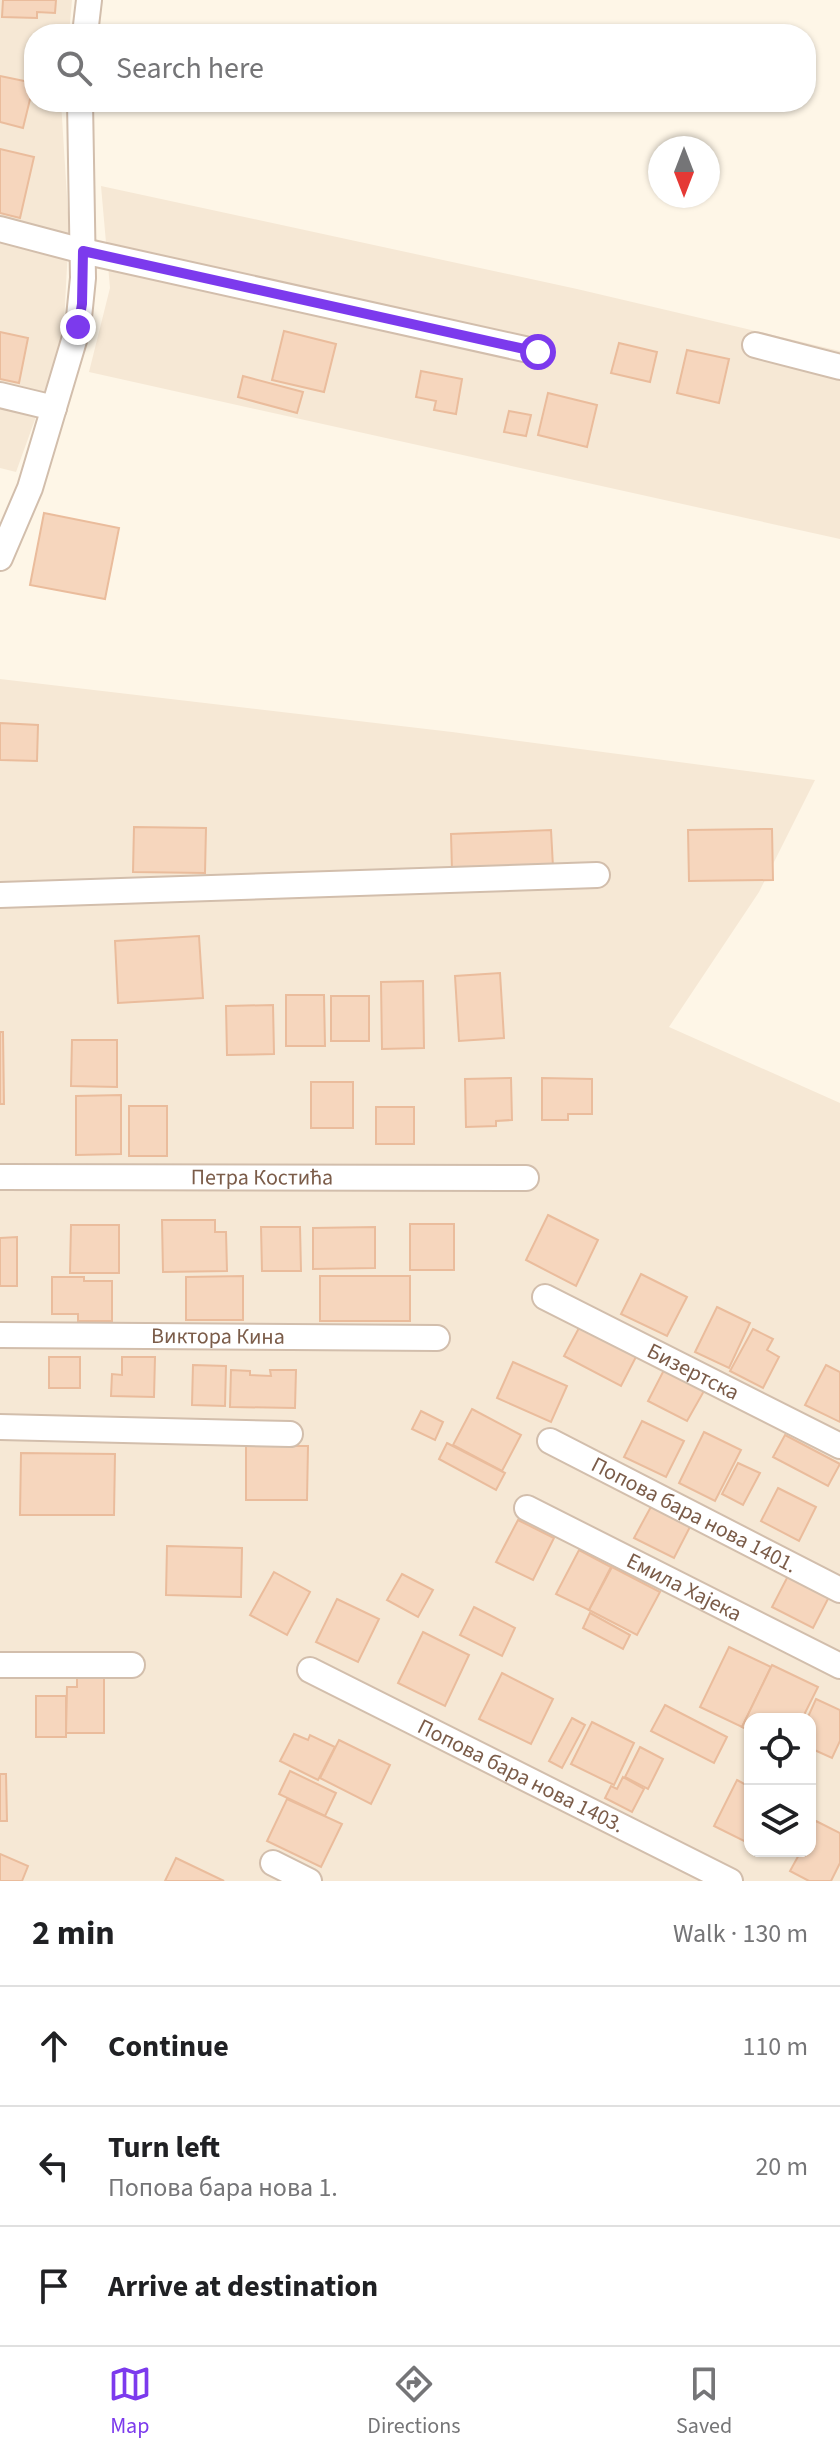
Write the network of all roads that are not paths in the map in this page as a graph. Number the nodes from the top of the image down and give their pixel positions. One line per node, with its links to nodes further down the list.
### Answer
1 (89, 0): 2 (street)
2 (86, 24)
3 (80, 112): 5 (street)
4 (0, 229): 5 (street)
5 (83, 251): 7 (street); 10 (street)
6 (755, 345): 8 (street)
7 (538, 352)
8 (840, 367)
9 (0, 395): 10 (street)
10 (54, 408): 11 (street)
11 (0, 558)
12 (597, 875): 13 (street)
13 (0, 895)
14 (0, 1177): 15 (street, Петра Костића)
15 (526, 1178)
16 (545, 1297): 22 (street, Бизертска)
17 (0, 1335): 18 (street, Виктора Кина)
18 (437, 1338)
19 (0, 1427): 20 (street)
20 (290, 1434)
21 (550, 1441): 24 (street, Попова бара нова 1401.)
22 (840, 1446)
23 (527, 1508): 27 (street, Емила Хајека)
24 (840, 1590)
25 (0, 1665): 26 (street)
26 (132, 1665)
27 (840, 1666)
28 (310, 1670): 31 (street, Попова бара нова 1403.)
29 (273, 1863): 30 (street)
30 (309, 1881)
31 (730, 1881)

